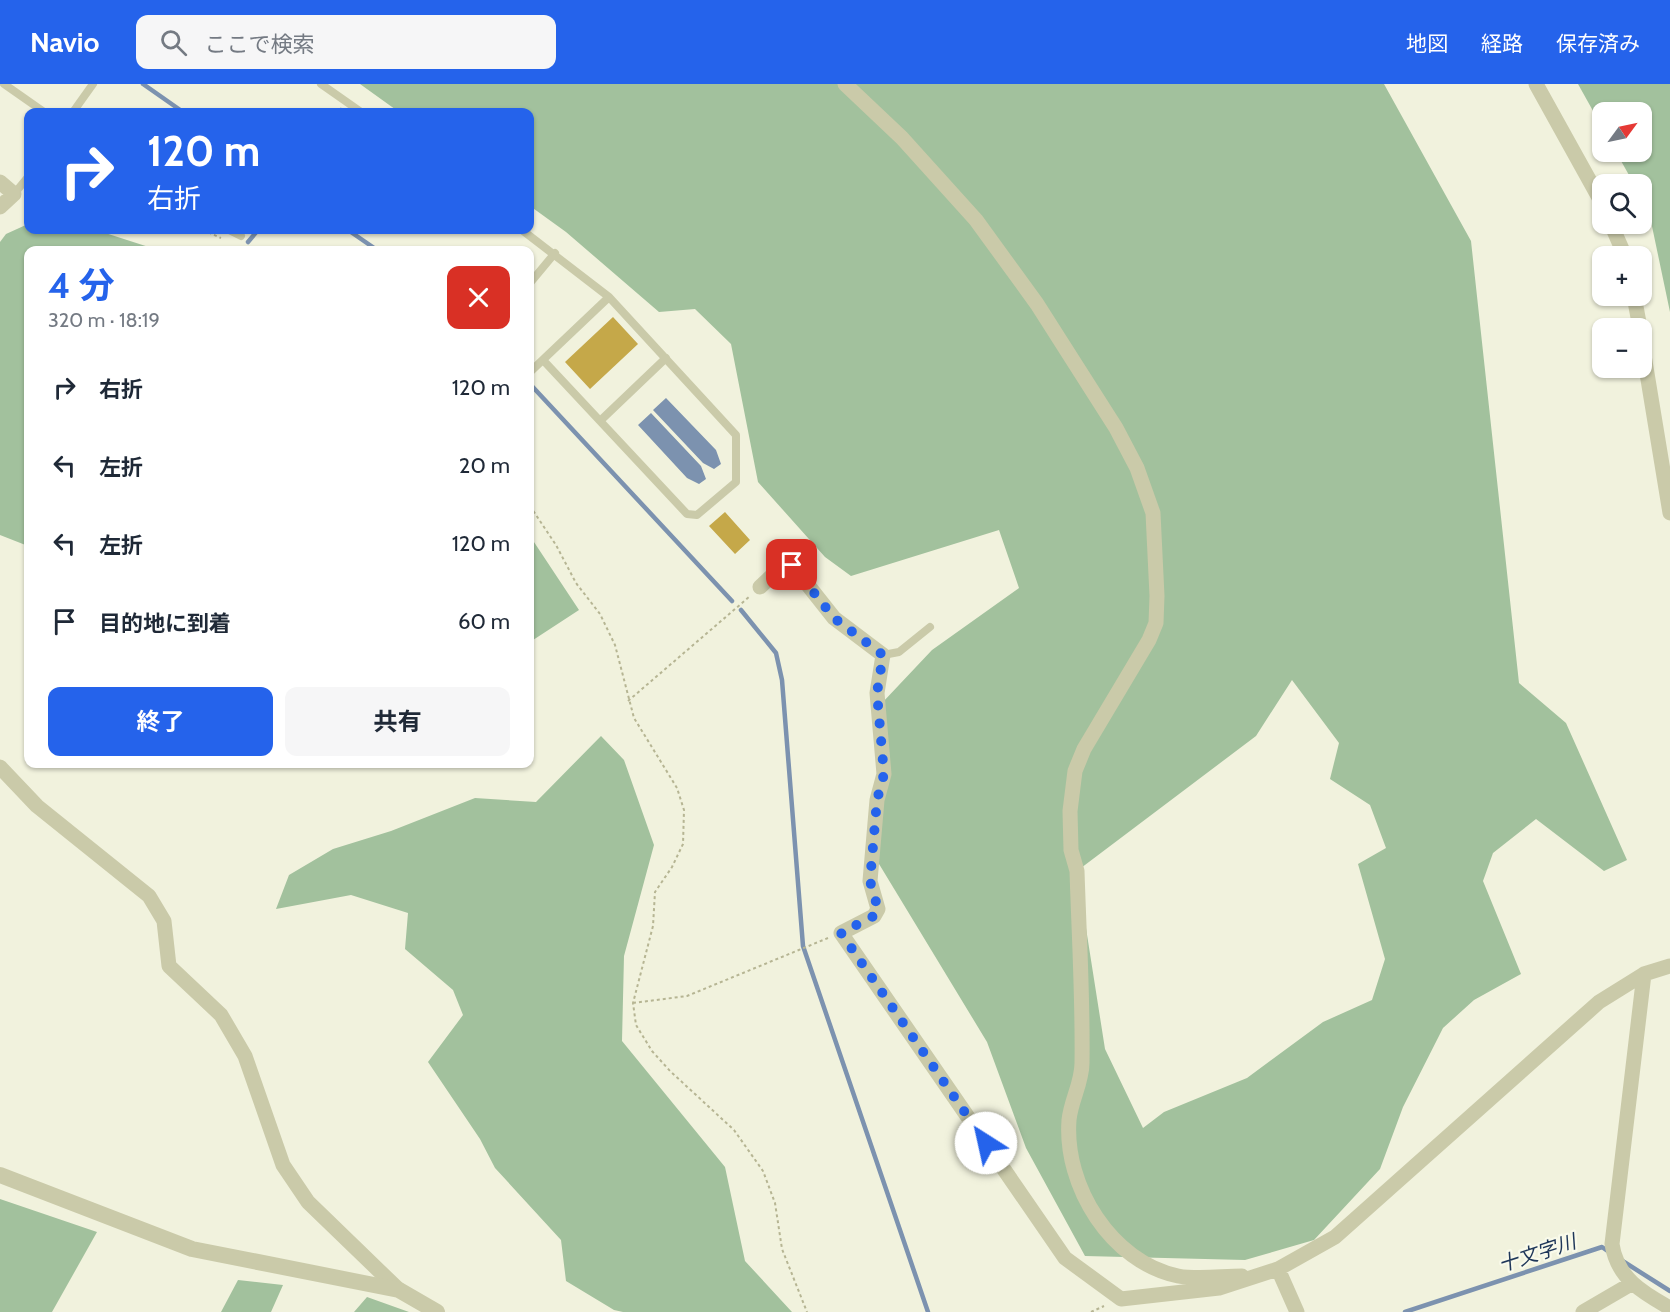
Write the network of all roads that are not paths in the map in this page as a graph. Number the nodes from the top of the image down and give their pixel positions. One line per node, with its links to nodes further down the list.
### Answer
1 (4, 84): 6 (lane)
2 (93, 84): 7 (lane)
3 (321, 84): 8 (lane)
4 (845, 84): 34 (street)
5 (1536, 84): 11 (street)
6 (38, 108)
7 (76, 108)
8 (355, 108)
9 (0, 175): 12 (lane)
10 (24, 179): 12 (lane)
11 (1592, 185)
12 (8, 187): 13 (street)
13 (0, 207)
14 (237, 234): 16 (lane)
15 (528, 234): 17 (lane)
16 (241, 236)
17 (555, 253): 18 (lane); 19 (lane)
18 (534, 278)
19 (609, 297): 20 (lane); 21 (lane)
20 (666, 358): 24 (lane); 24 (lane)
21 (543, 360): 22 (lane); 24 (lane)
22 (534, 368)
23 (1648, 378): 25 (street)
24 (600, 421)
25 (1670, 513)
26 (760, 587): 28 (street)
27 (930, 627): 28 (lane)
28 (883, 655): 34 (street)
29 (0, 767): 36 (street)
30 (1670, 966): 31 (street)
31 (1644, 974): 33 (street); 35 (street)
32 (0, 1175): 36 (street)
33 (1278, 1269): 34 (street); 39 (street)
34 (1250, 1276)
35 (1631, 1284): 37 (street); 40 (street)
36 (399, 1290): 38 (street)
37 (1670, 1308)
38 (437, 1312)
39 (1297, 1312)
40 (1583, 1312)

